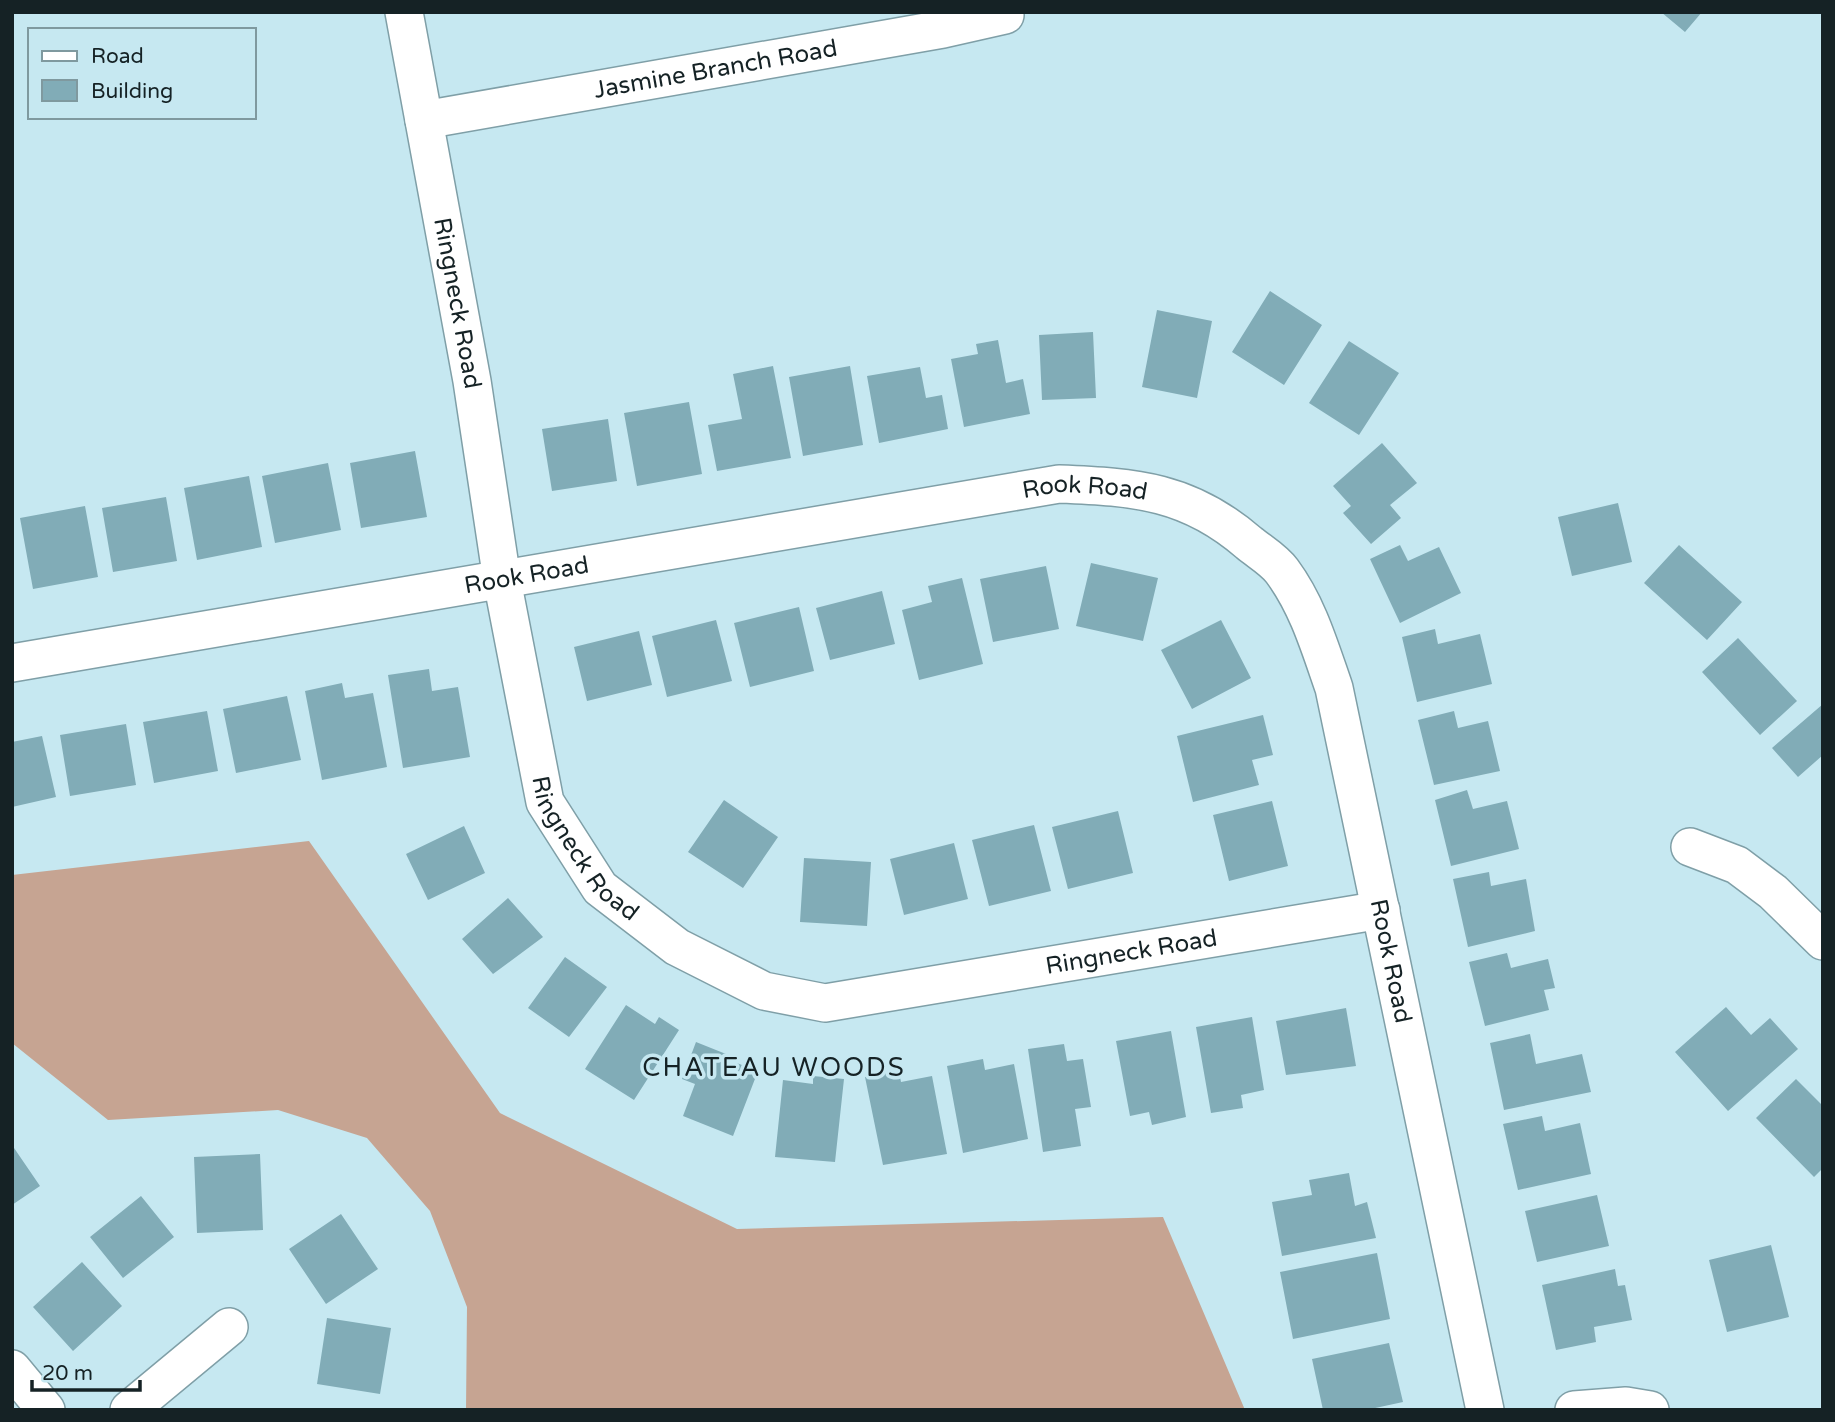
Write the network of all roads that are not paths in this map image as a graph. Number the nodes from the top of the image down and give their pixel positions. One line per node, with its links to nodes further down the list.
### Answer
1 (404, 12): 3 (street, Ringneck Road)
2 (1005, 15): 3 (street, Jasmine Branch Road)
3 (424, 120): 4 (street, Ringneck Road)
4 (502, 580): 5 (street, Rook Road); 7 (street, Ringneck Road); 7 (street, Rook Road)
5 (12, 663)
6 (1690, 847): 8 (street)
7 (1381, 910): 13 (street, Rook Road)
8 (1823, 941)
9 (229, 1327): 12 (street)
10 (12, 1369): 11 (street)
11 (46, 1410)
12 (129, 1410)
13 (1485, 1410)
14 (1574, 1410): 15 (street)
15 (1650, 1410)

